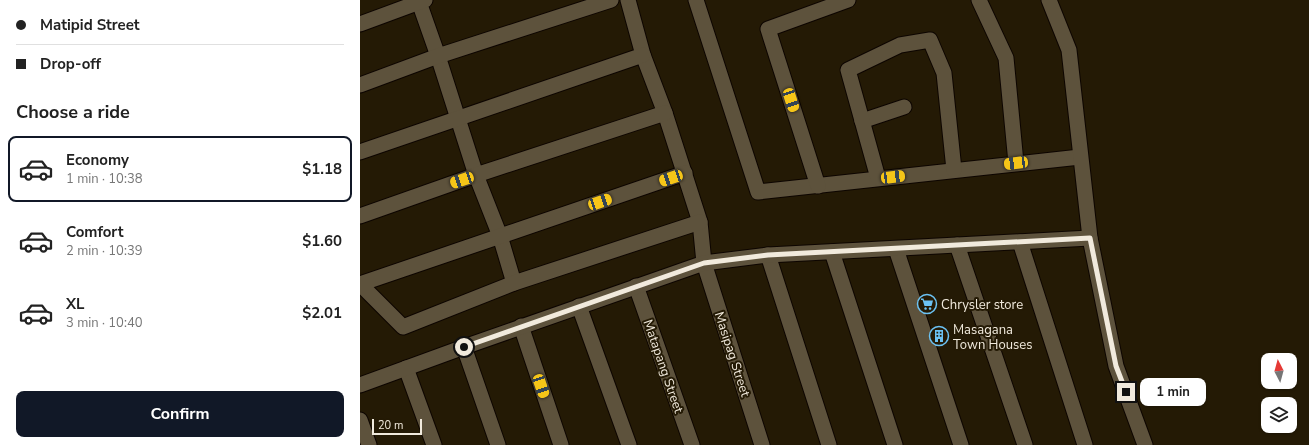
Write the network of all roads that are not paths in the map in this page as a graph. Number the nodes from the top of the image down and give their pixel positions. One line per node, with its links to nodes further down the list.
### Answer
1 (611, 0): 10 (street)
2 (628, 0): 9 (street, Masipag Street)
3 (696, 0): 23 (street)
4 (848, 0): 23 (street)
5 (979, 0): 18 (street)
6 (1049, 0): 17 (street)
7 (422, 1): 8 (street); 10 (street)
8 (360, 24)
9 (643, 55): 13 (street, Masipag Street); 14 (street)
10 (438, 56): 11 (street); 14 (street)
11 (360, 85)
12 (904, 107): 15 (street)
13 (665, 113): 20 (street, Masipag Street); 21 (street)
14 (458, 118): 16 (street); 21 (street)
15 (862, 121): 19 (street); 22 (street)
16 (360, 152)
17 (1080, 157): 18 (street); 27 (street)
18 (1016, 163): 19 (street)
19 (954, 170): 22 (street)
20 (685, 173): 25 (street, Masipag Street); 26 (street)
21 (476, 175): 24 (street); 26 (street)
22 (878, 178): 23 (street)
23 (818, 186)
24 (360, 216)
25 (700, 222): 33 (street, Masipag Street); 34 (street)
26 (500, 236): 34 (street); 34 (street)
27 (1090, 238): 28 (street); 54 (street)
28 (1020, 242): 29 (street); 53 (street)
29 (957, 246): 30 (street); 52 (street)
30 (896, 249): 31 (street); 51 (street)
31 (832, 252): 32 (street); 50 (street)
32 (768, 255): 33 (street); 49 (street)
33 (704, 263): 35 (street); 48 (street, Masipag Street)
34 (514, 283)
35 (636, 286): 36 (street); 47 (street, Matapang Street)
36 (579, 306): 37 (street); 46 (street)
37 (521, 326): 38 (street); 45 (street)
38 (464, 347): 39 (street); 44 (street)
39 (406, 368): 40 (street); 43 (street)
40 (360, 385)
41 (360, 420): 42 (street)
42 (369, 445)
43 (434, 445)
44 (498, 445)
45 (561, 445)
46 (629, 445)
47 (692, 445)
48 (762, 445)
49 (829, 445)
50 (895, 445)
51 (961, 445)
52 (1025, 445)
53 (1085, 445)
54 (1145, 445)

